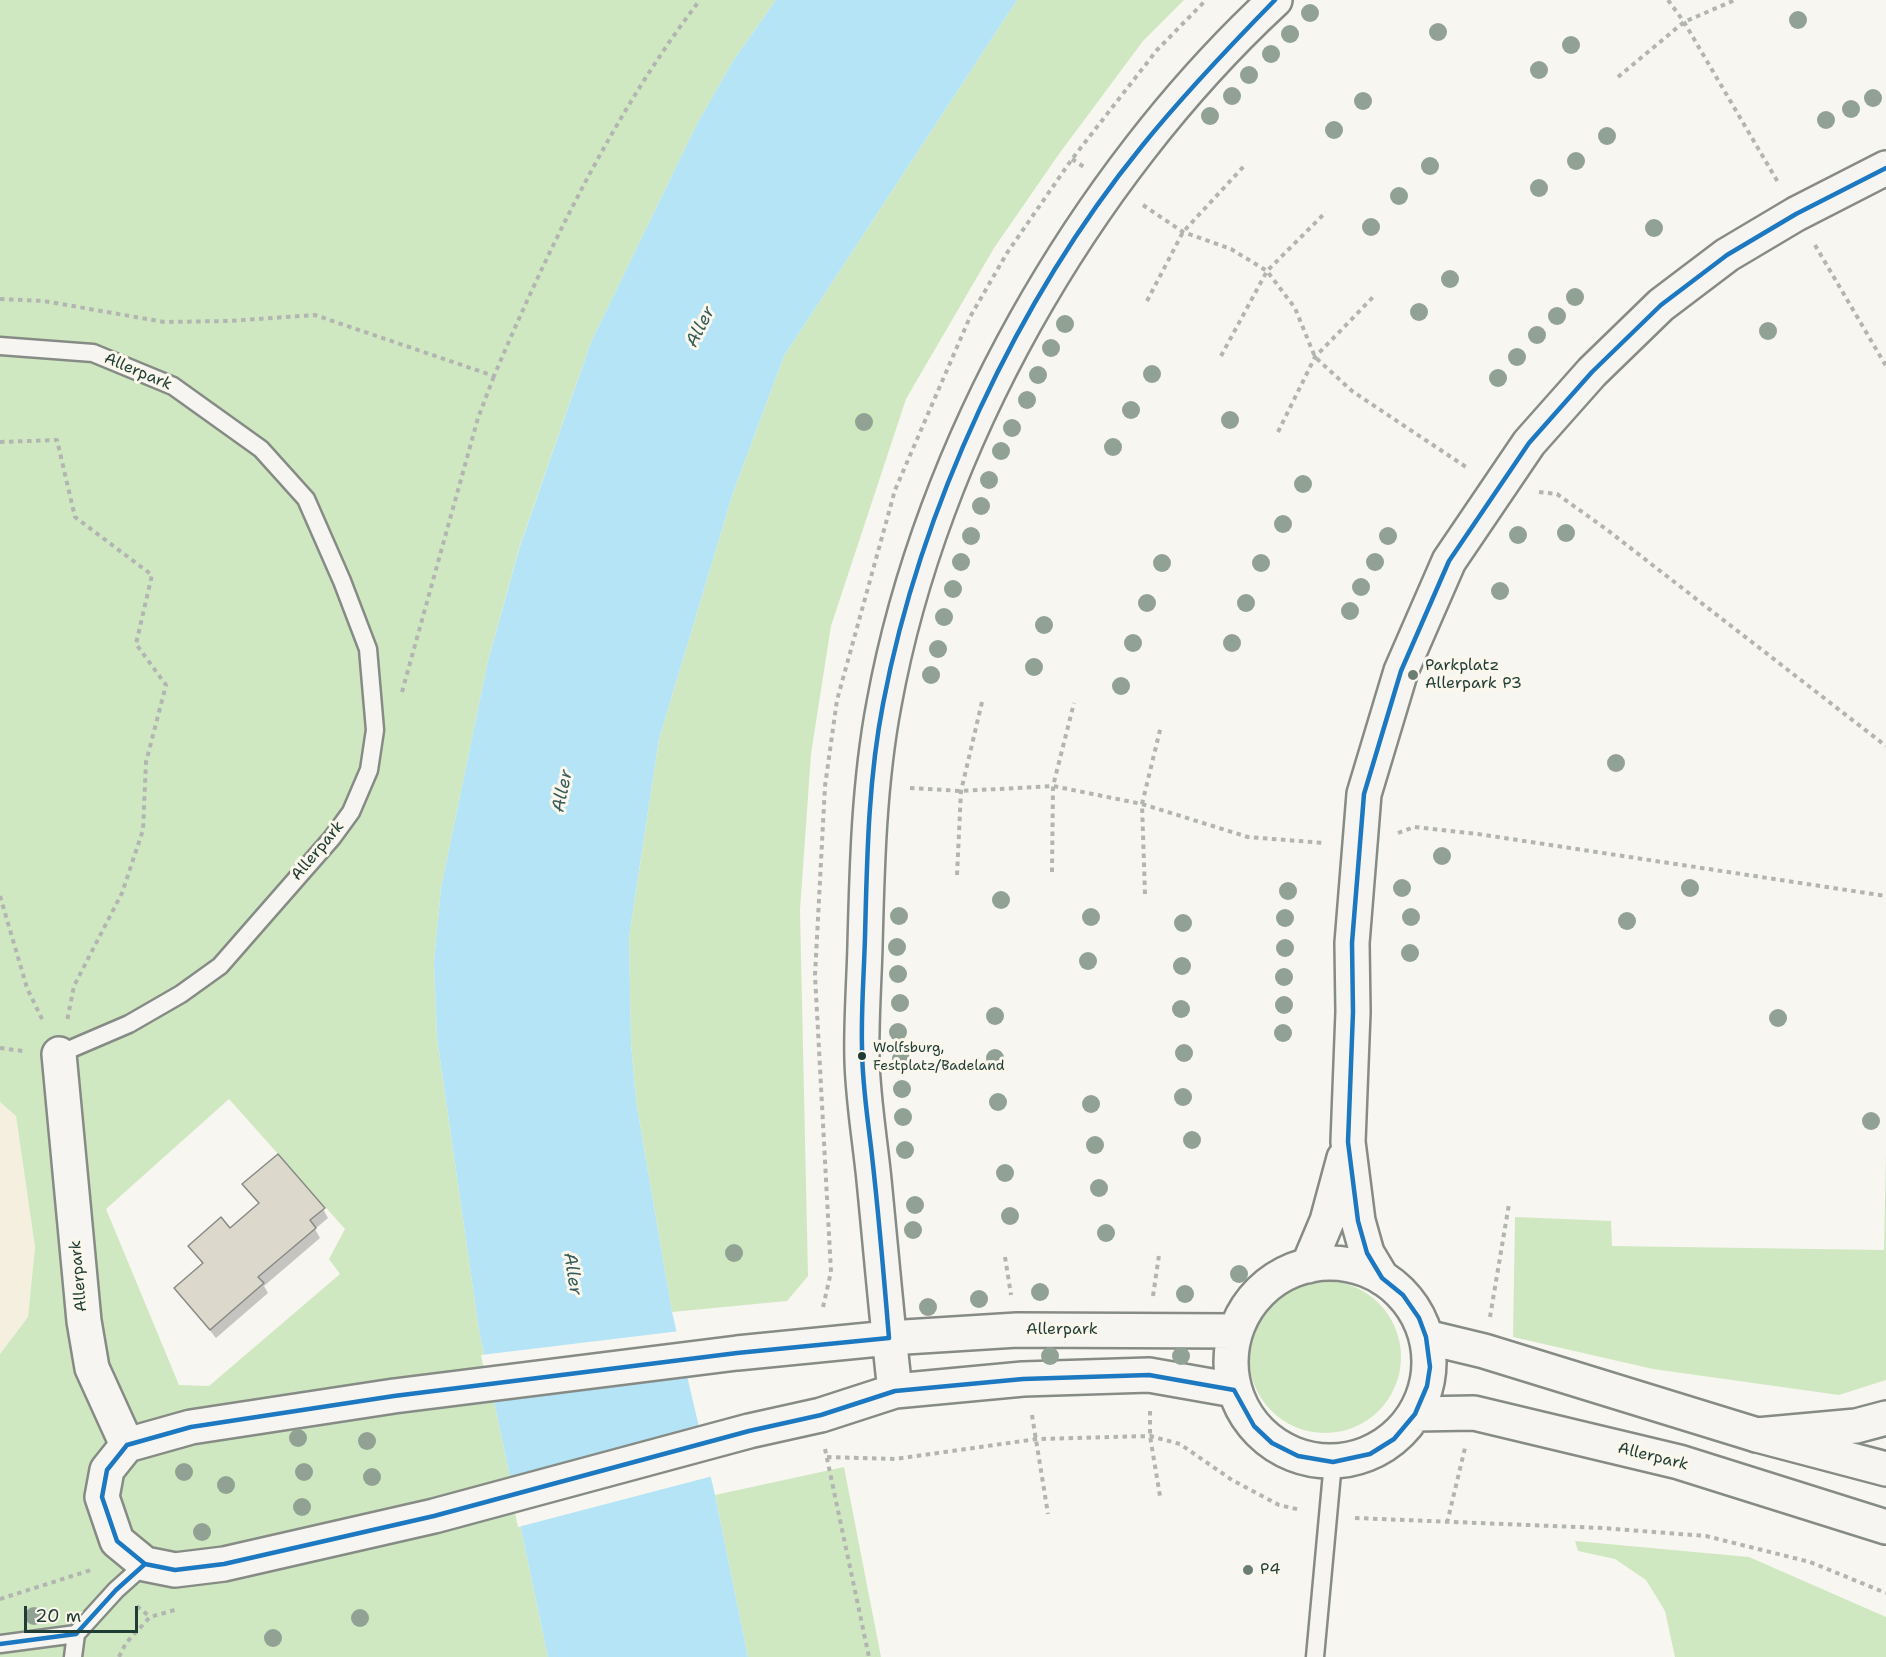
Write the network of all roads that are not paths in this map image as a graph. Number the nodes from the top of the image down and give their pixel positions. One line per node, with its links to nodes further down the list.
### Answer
1 (1275, 0): 10 (street)
2 (1886, 168): 5 (street)
3 (0, 346): 4 (lane, Allerpark)
4 (59, 1054): 16 (street, Allerpark)
5 (1348, 1142): 6 (street); 7 (street)
6 (1308, 1266): 7 (street); 8 (street)
7 (1382, 1278): 9 (street)
8 (1236, 1331): 10 (street, Allerpark); 11 (street)
9 (1426, 1337): 13 (street); 15 (street)
10 (889, 1338): 12 (street); 16 (street, Allerpark)
11 (1234, 1390): 12 (street); 17 (street)
12 (895, 1391): 20 (street)
13 (1415, 1414): 17 (street); 19 (street, Allerpark)
14 (1886, 1418): 15 (street)
15 (1757, 1435): 18 (street)
16 (127, 1445): 20 (street)
17 (1333, 1462): 24 (lane)
18 (1886, 1469)
19 (1886, 1527)
20 (145, 1564): 21 (lane)
21 (76, 1634): 22 (lane); 23 (lane)
22 (0, 1644)
23 (73, 1657)
24 (1315, 1657)

